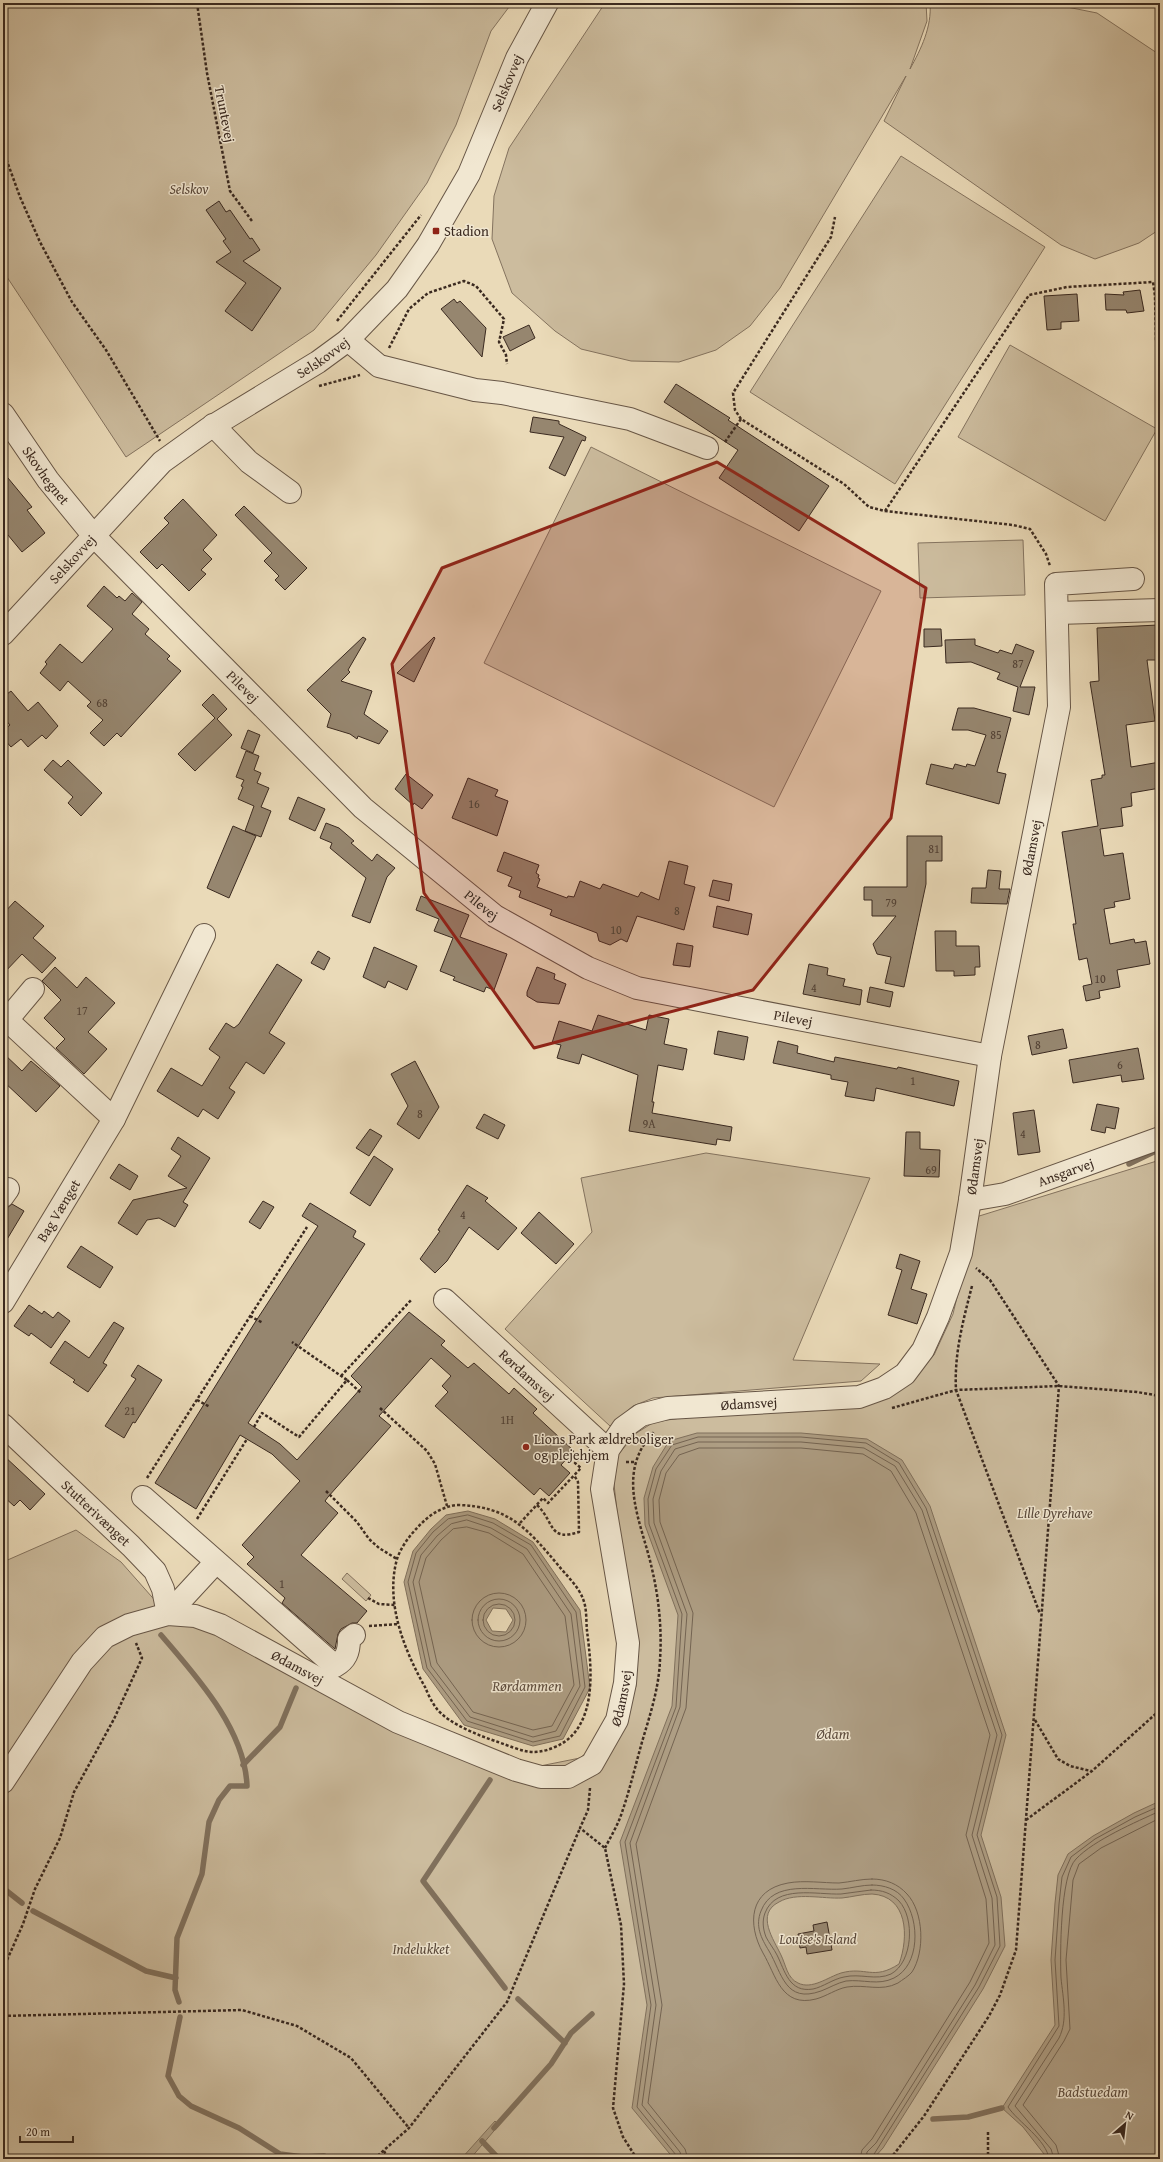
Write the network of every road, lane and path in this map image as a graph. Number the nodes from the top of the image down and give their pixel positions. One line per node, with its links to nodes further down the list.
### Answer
1 (197, 3): 6 (path, Truntevej)
2 (547, 3): 7 (street, Selskovvej)
3 (3, 150): 15 (path)
4 (423, 212): 7 (path)
5 (835, 217): 13 (path)
6 (252, 221)
7 (340, 334): 10 (street); 14 (street, Selskovvej)
8 (1160, 344): 18 (path)
9 (507, 364): 10 (path)
10 (379, 366): 11 (path); 16 (street)
11 (318, 386)
12 (3, 414): 19 (street, Skovhegnet)
13 (741, 419): 16 (path); 18 (path)
14 (213, 425): 17 (street); 19 (street, Selskovvej)
15 (163, 446)
16 (708, 448)
17 (290, 492)
18 (885, 511): 21 (path)
19 (93, 535): 24 (street, Selskovvej); 28 (street, Pilevej)
20 (1133, 579): 21 (street)
21 (1056, 584): 23 (street, Ødamsvej)
22 (1160, 610): 23 (street)
23 (1056, 613): 28 (street, Ødamsvej)
24 (3, 634)
25 (204, 935): 29 (street, Bag Vænget)
26 (33, 990): 27 (street)
27 (5, 1022): 29 (street)
28 (990, 1056): 31 (street, Ødamsvej)
29 (114, 1119): 37 (street, Bag Vænget)
30 (1160, 1138): 31 (street, Ansgarvej)
31 (970, 1200): 55 (street, Ødamsvej)
32 (307, 1227): 38 (path)
33 (974, 1275): 43 (path)
34 (972, 1283): 44 (path)
35 (412, 1299): 41 (path)
36 (445, 1300): 55 (street, Rørdamsvej)
37 (3, 1302)
38 (250, 1316): 39 (path); 47 (path)
39 (263, 1323)
40 (292, 1342): 41 (path)
41 (341, 1376): 42 (path)
42 (347, 1380): 45 (path); 52 (path)
43 (1059, 1386): 44 (path); 46 (path); 68 (path)
44 (956, 1390): 50 (path); 68 (path)
45 (362, 1393)
46 (1160, 1396)
47 (197, 1400): 48 (path); 58 (path)
48 (210, 1407)
49 (380, 1408): 60 (path)
50 (889, 1408)
51 (3, 1425): 67 (street, Stutterivænget)
52 (254, 1427)
53 (656, 1430): 79 (path)
54 (247, 1439): 62 (path)
55 (602, 1445): 56 (path); 74 (street, Ødamsvej)
56 (574, 1475): 59 (path); 59 (path)
57 (326, 1491): 63 (path)
58 (143, 1498): 62 (street)
59 (537, 1505): 61 (path)
60 (447, 1506): 61 (path); 63 (path)
61 (520, 1524): 69 (path)
62 (186, 1536): 64 (street)
63 (397, 1559): 66 (path)
64 (216, 1562): 67 (street); 71 (street)
65 (368, 1598): 66 (path)
66 (395, 1605): 69 (path)
67 (168, 1614): 70 (street, Ødamsvej); 74 (street, Ødamsvej)
68 (1040, 1616): 73 (path)
69 (399, 1624): 71 (path)
70 (129, 1625): 76 (street, Ødamsvej); 80 (path)
71 (354, 1635)
72 (1160, 1710): 75 (path)
73 (1034, 1719): 75 (path); 77 (path)
74 (592, 1764): 78 (path)
75 (1092, 1771): 77 (path)
76 (3, 1782)
77 (1026, 1820): 88 (path)
78 (580, 1828): 79 (path); 82 (path)
79 (605, 1848): 87 (path)
80 (3, 1969)
81 (3, 2016): 82 (path)
82 (409, 2128): 84 (path)
83 (988, 2132): 89 (path)
84 (384, 2151): 85 (path); 86 (path)
85 (374, 2159)
86 (388, 2159)
87 (637, 2159)
88 (890, 2159)
89 (988, 2159)

